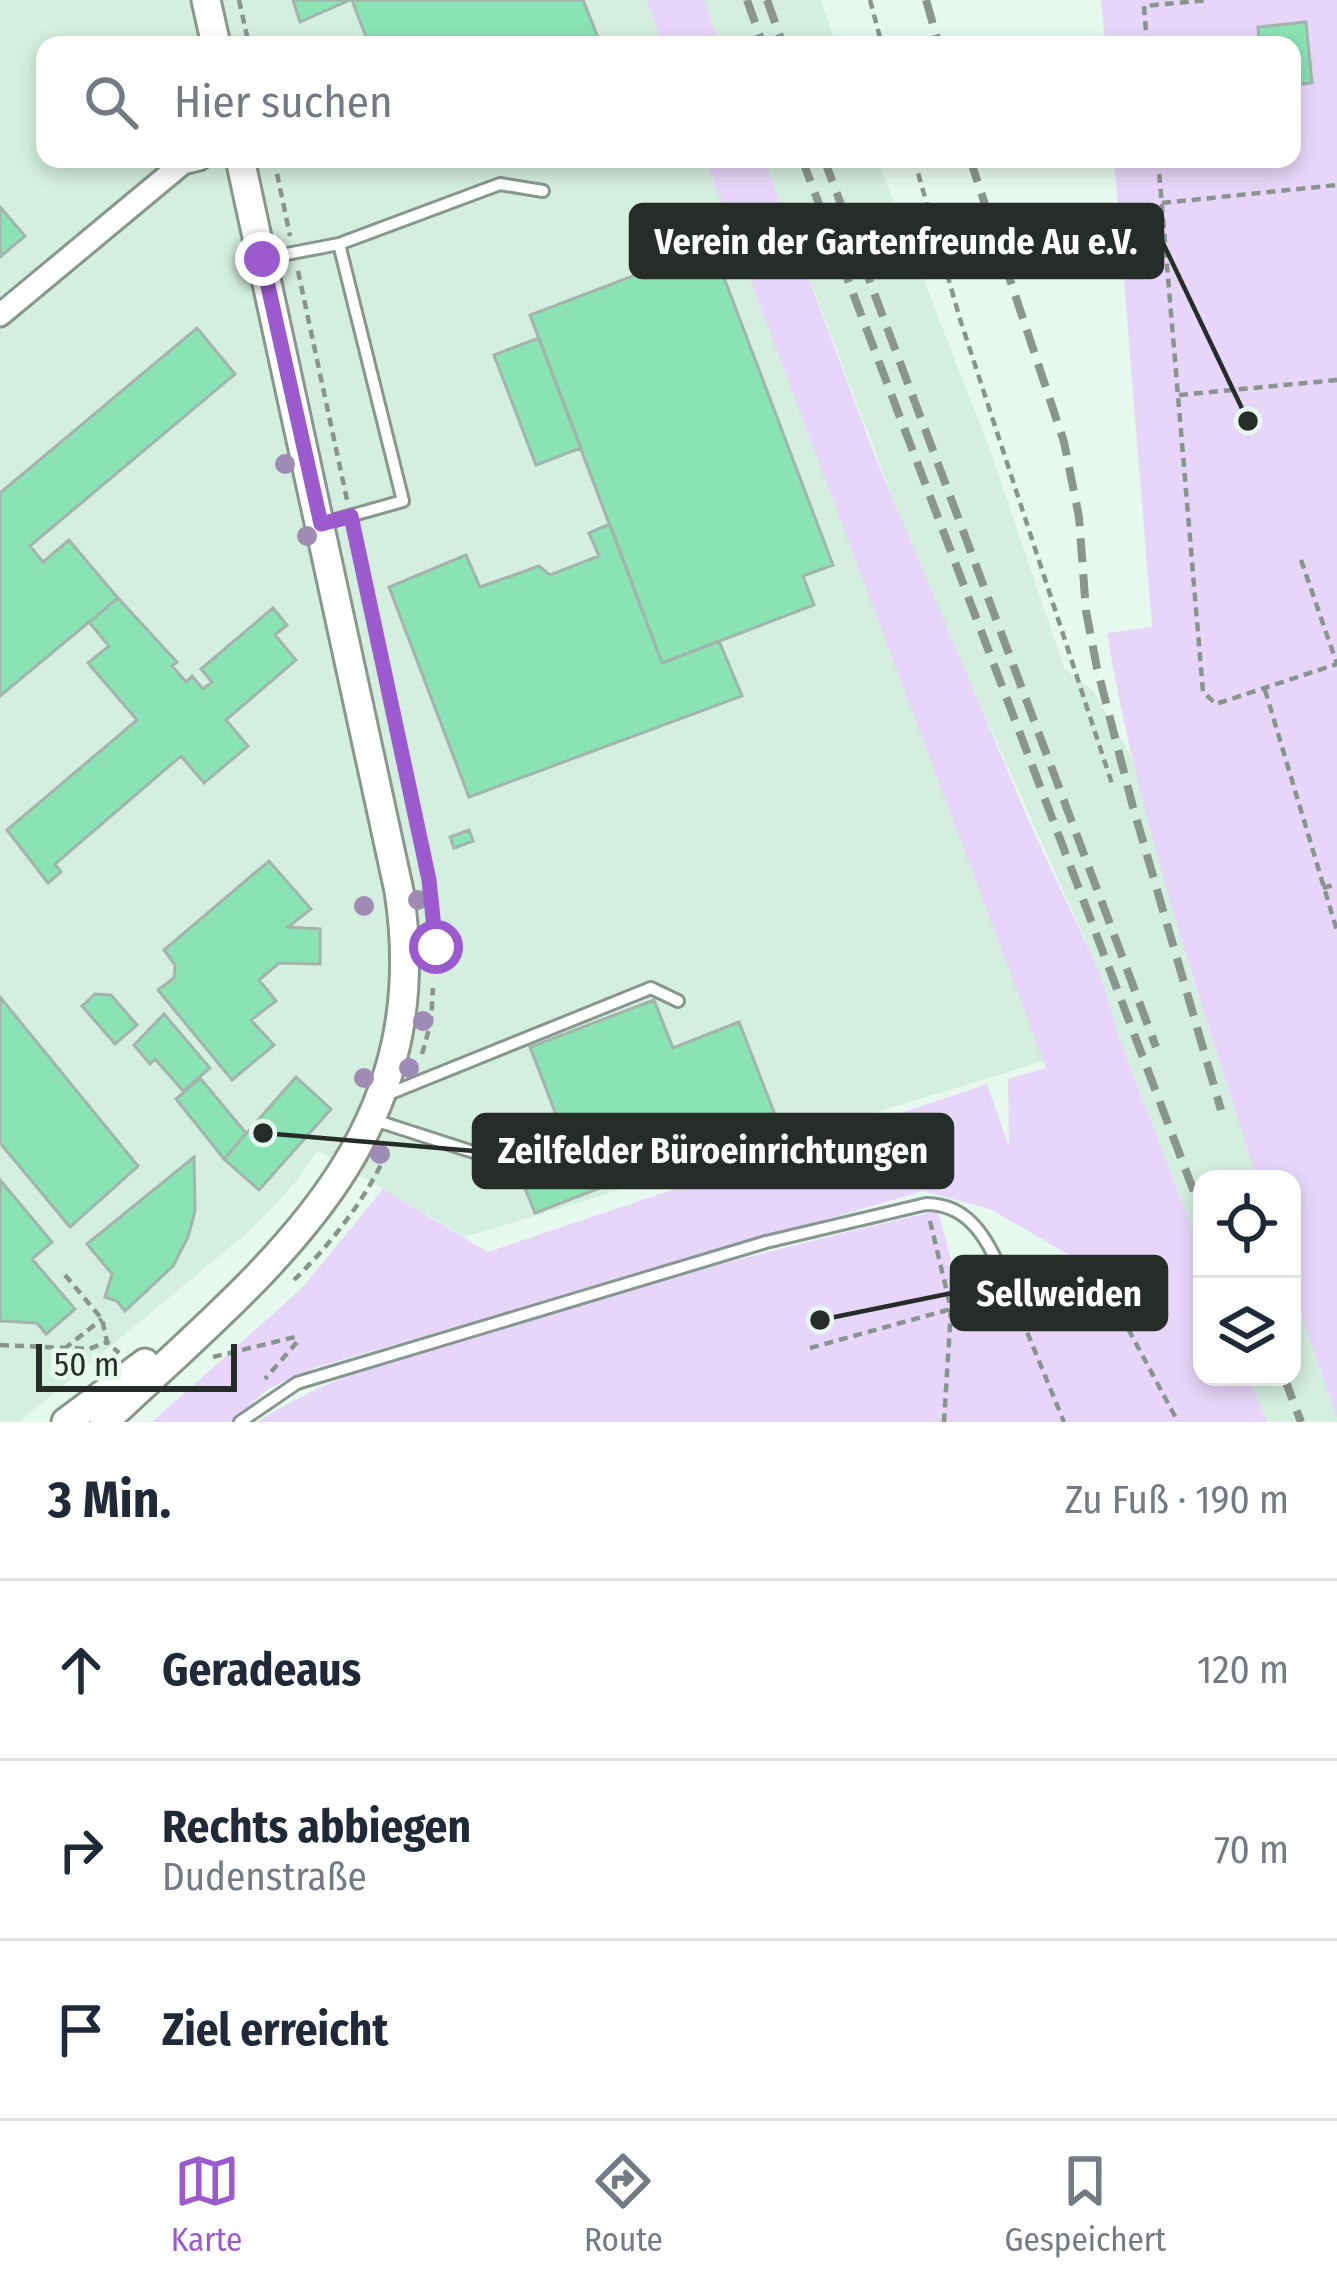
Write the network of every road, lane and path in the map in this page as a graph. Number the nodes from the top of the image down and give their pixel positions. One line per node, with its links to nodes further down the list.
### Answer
1 (206, 0): 5 (street)
2 (239, 0): 6 (path)
3 (870, 0): 7 (path)
4 (1208, 0): 8 (path)
5 (214, 36)
6 (247, 36)
7 (880, 36)
8 (1146, 36)
9 (177, 168): 20 (street)
10 (242, 168): 19 (street)
11 (276, 168): 18 (path)
12 (917, 168): 28 (path)
13 (1159, 168): 16 (path)
14 (1337, 184): 16 (path)
15 (544, 190): 17 (lane)
16 (1162, 202): 22 (path)
17 (339, 244): 18 (lane); 23 (lane)
18 (293, 250): 19 (lane); 23 (path)
19 (262, 259): 24 (street)
20 (0, 315)
21 (1337, 380): 22 (path)
22 (1179, 395): 27 (path)
23 (351, 516): 24 (lane); 33 (path)
24 (321, 524): 34 (street)
25 (1301, 560): 26 (path)
26 (1337, 664): 27 (path)
27 (1265, 690): 30 (path)
28 (1112, 784)
29 (1337, 884): 30 (path)
30 (1323, 888): 31 (path)
31 (1337, 931)
32 (678, 1001): 33 (lane)
33 (415, 1084): 34 (lane)
34 (382, 1116): 35 (lane); 40 (path); 42 (street)
35 (492, 1158)
36 (926, 1204): 39 (lane); 41 (path); 50 (lane)
37 (1094, 1263): 55 (path)
38 (65, 1275): 43 (path)
39 (1010, 1291): 54 (path)
40 (280, 1293)
41 (951, 1309): 47 (path); 53 (path)
42 (218, 1314): 49 (street); 52 (street)
43 (102, 1319): 45 (path); 48 (path)
44 (230, 1341): 50 (path)
45 (107, 1342): 48 (path); 49 (path)
46 (0, 1345): 48 (path)
47 (810, 1348)
48 (63, 1349)
49 (136, 1370): 51 (street)
50 (243, 1419)
51 (66, 1422)
52 (104, 1422)
53 (944, 1422)
54 (1064, 1422)
55 (1178, 1422)

